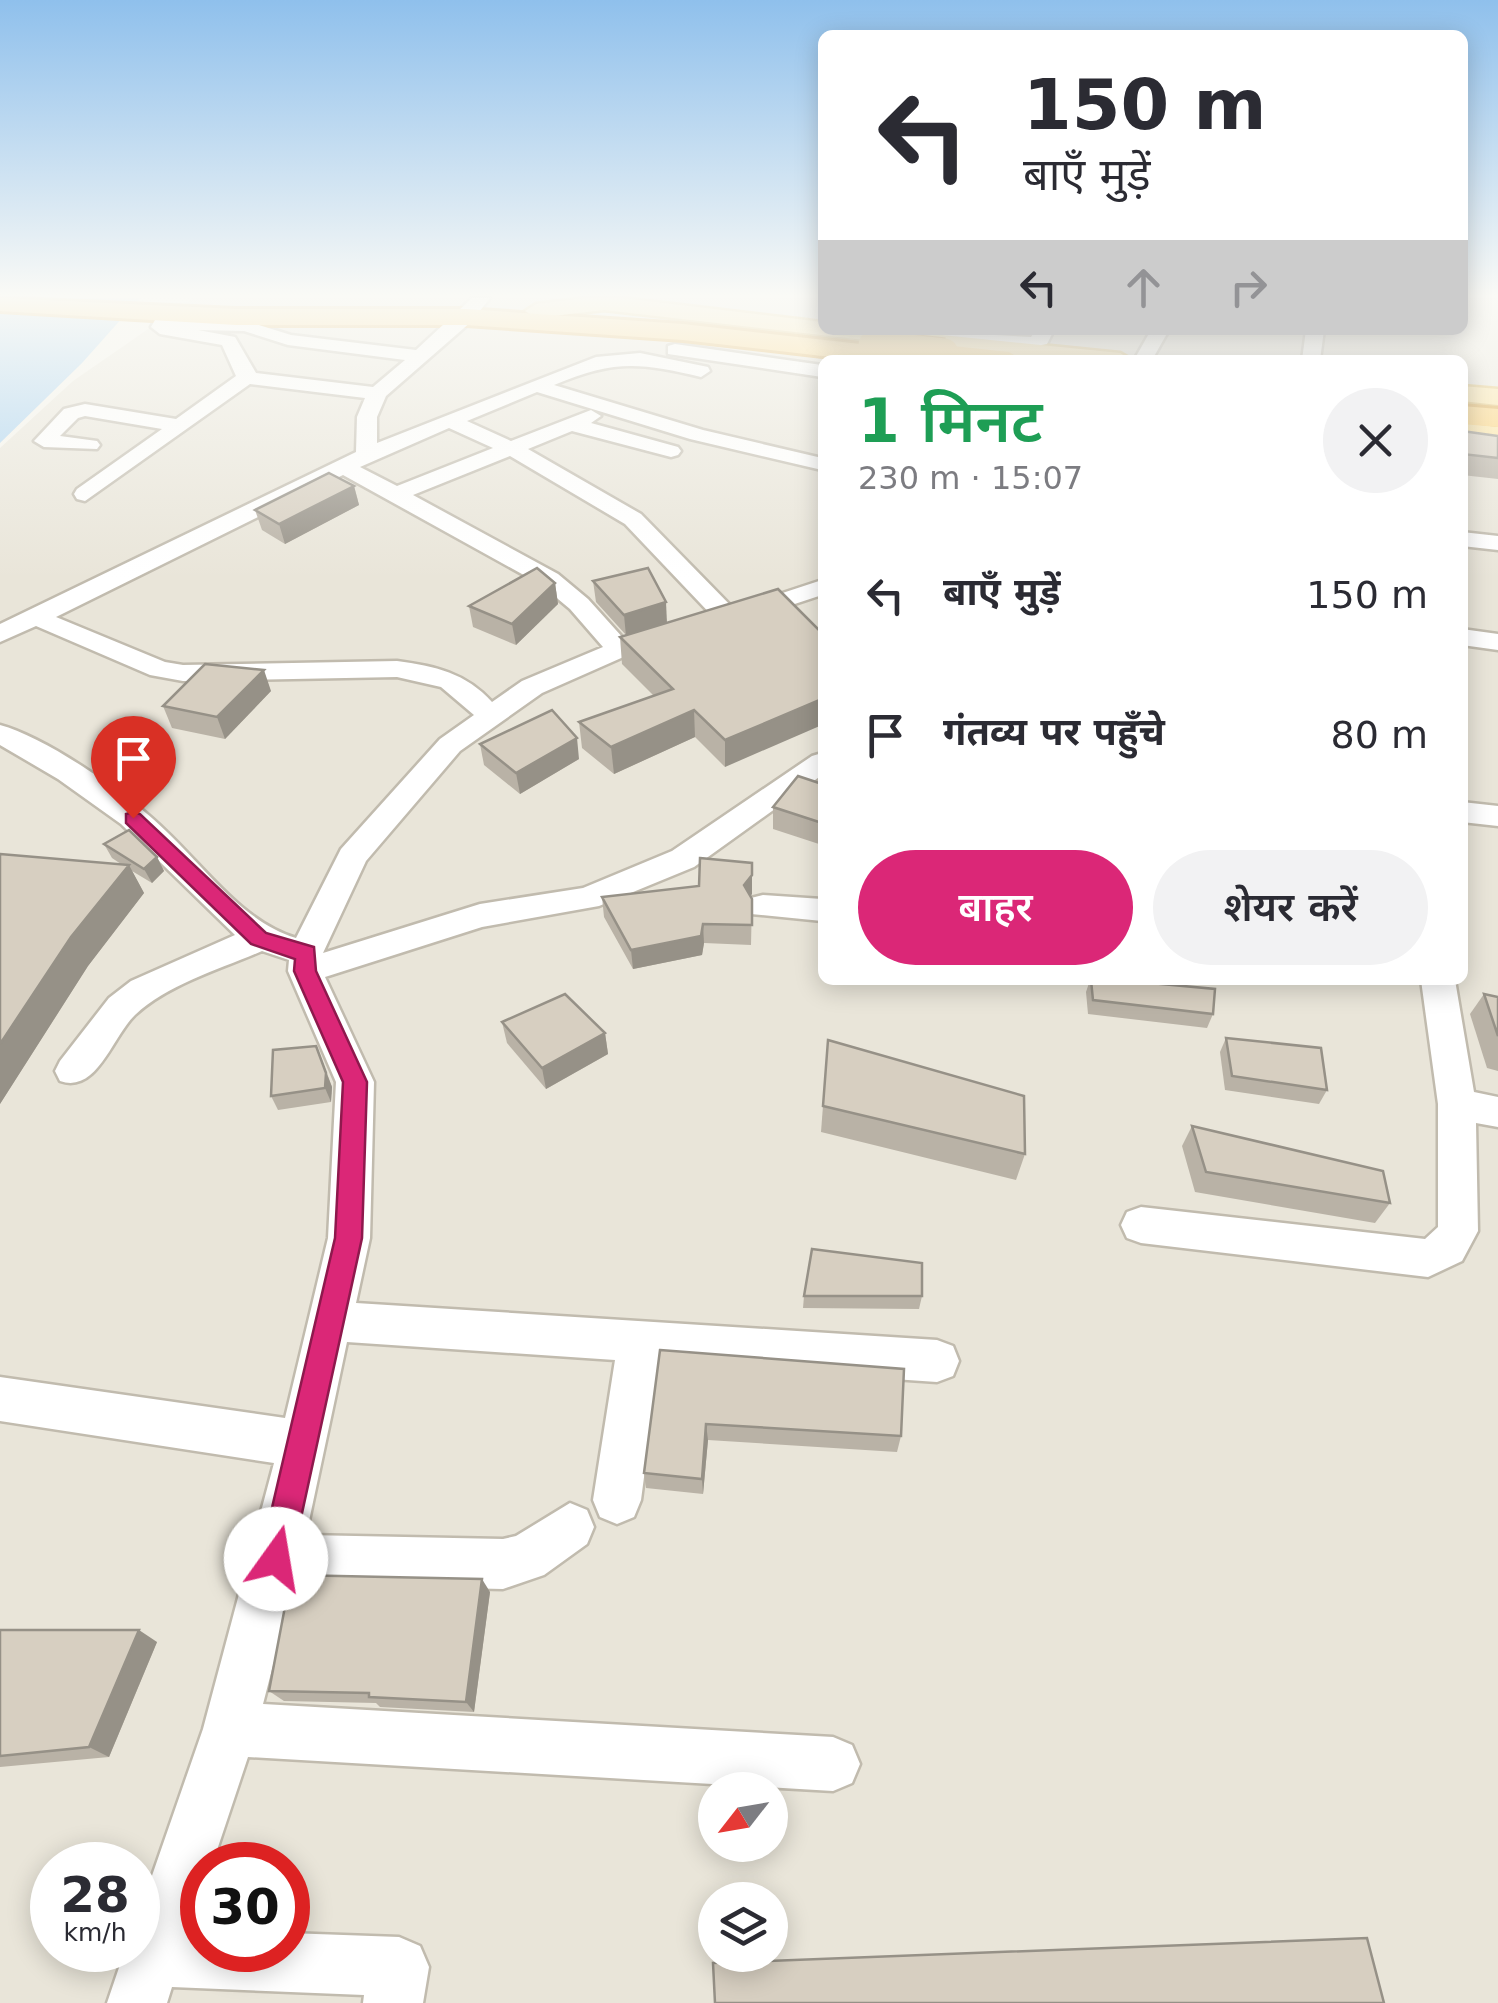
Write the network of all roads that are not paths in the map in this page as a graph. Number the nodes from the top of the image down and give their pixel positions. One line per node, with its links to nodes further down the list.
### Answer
1 (226, 391): 14 (street)
2 (372, 391): 5 (street)
3 (524, 391): 13 (street)
4 (556, 391): 9 (street)
5 (377, 392): 20 (street)
6 (1468, 394): 7 (main road)
7 (1498, 397)
8 (1468, 407): 10 (highway)
9 (609, 408): 15 (street); 21 (street)
10 (1498, 410)
11 (1468, 415): 12 (highway)
12 (1498, 418)
13 (448, 420): 19 (street); 20 (street)
14 (178, 424): 18 (street); 24 (street)
15 (570, 424): 19 (street); 23 (street)
16 (1468, 431): 17 (main road)
17 (1498, 434)
18 (90, 445)
19 (511, 448): 25 (street); 30 (street)
20 (367, 455): 22 (street)
21 (818, 463)
22 (345, 467): 25 (street); 29 (street)
23 (743, 468)
24 (85, 494)
25 (398, 494): 34 (street)
26 (1468, 540): 27 (street)
27 (1498, 543)
28 (818, 588): 30 (street)
29 (36, 616): 31 (street); 35 (street)
30 (728, 618): 34 (street)
31 (0, 634)
32 (1468, 639): 33 (street)
33 (1498, 642)
34 (618, 650): 35 (street)
35 (490, 717): 43 (street)
36 (0, 734): 42 (street)
37 (818, 765): 43 (street)
38 (1468, 813): 39 (street)
39 (1498, 816)
40 (763, 906): 41 (street)
41 (818, 910)
42 (258, 938): 43 (street); 45 (street)
43 (306, 962): 49 (street)
44 (1439, 985): 46 (street)
45 (72, 1071)
46 (1457, 1104): 47 (street); 48 (street)
47 (1498, 1112)
48 (1140, 1225)
49 (330, 1321): 50 (street); 53 (street)
50 (640, 1341): 51 (street); 54 (street)
51 (937, 1362)
52 (0, 1398): 53 (street)
53 (302, 1444): 56 (street)
54 (617, 1500)
55 (570, 1527): 56 (street)
56 (276, 1559): 57 (street)
57 (230, 1729): 58 (street); 59 (street)
58 (833, 1764)
59 (145, 1980): 60 (street)
60 (393, 2003)

